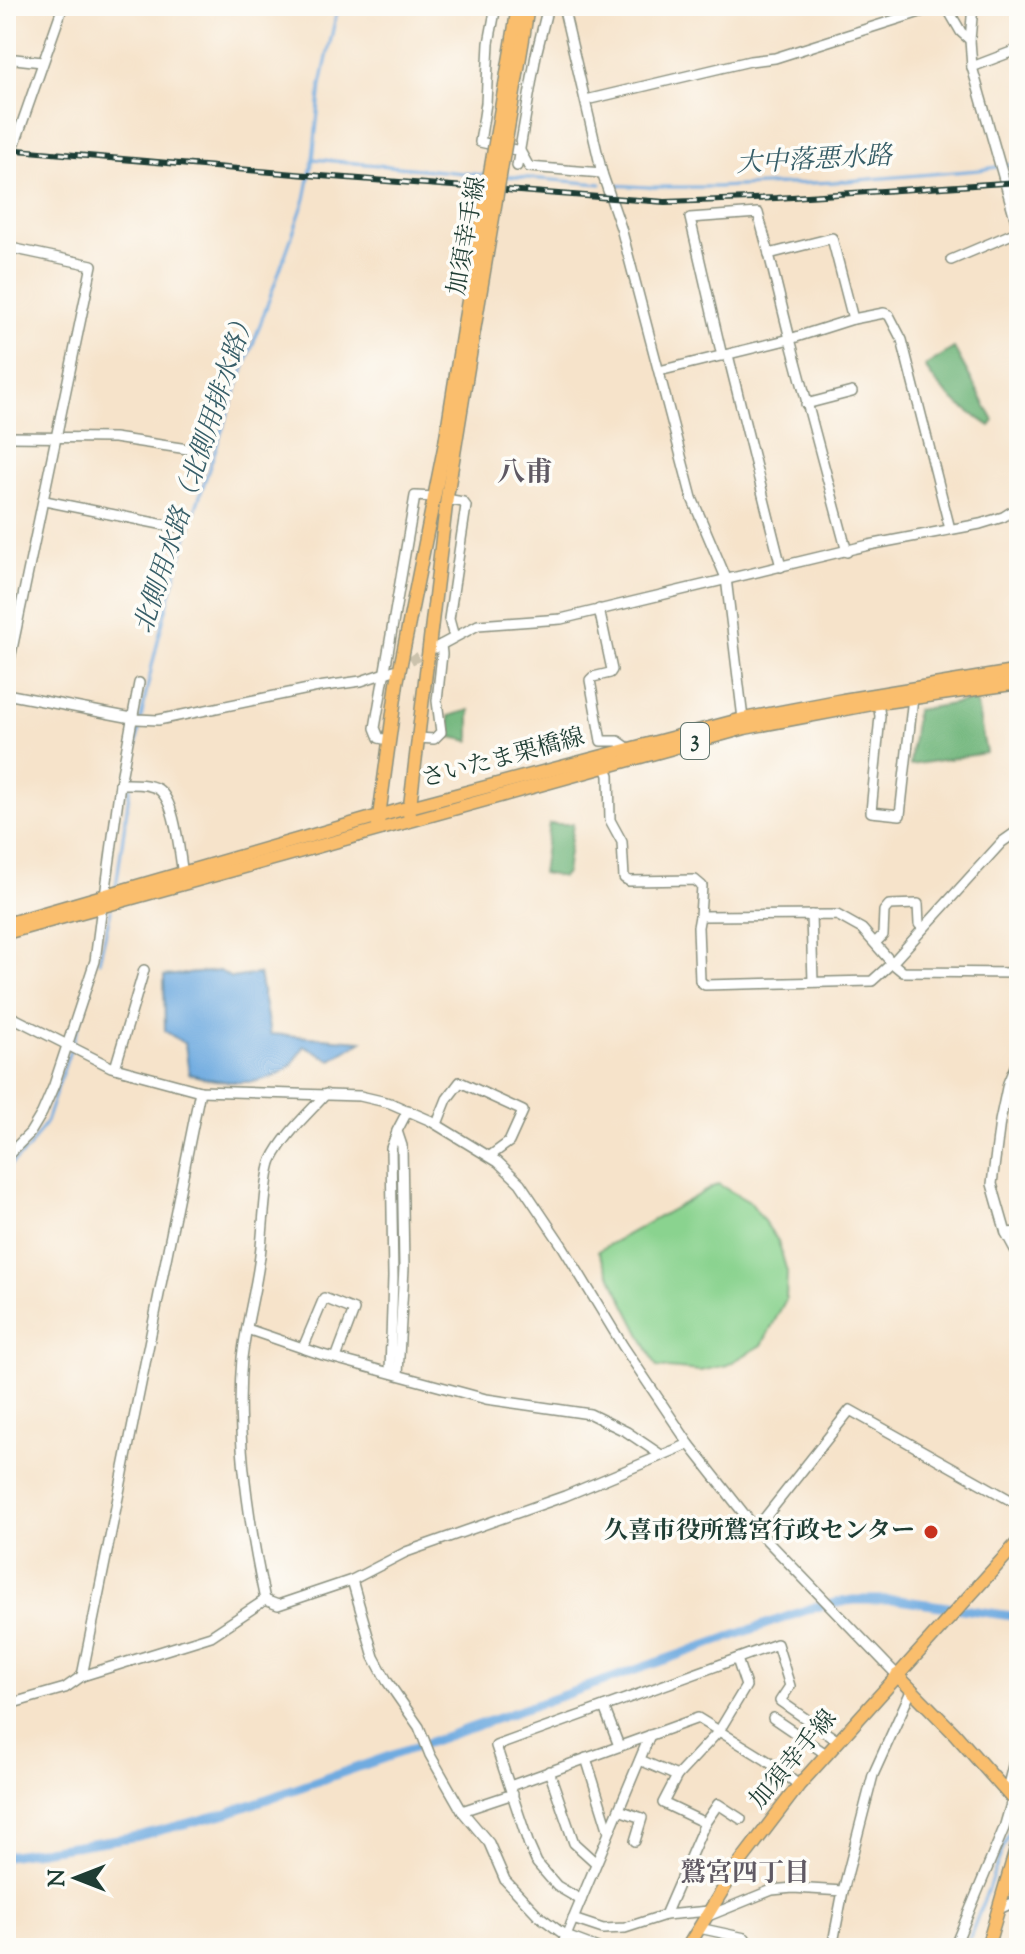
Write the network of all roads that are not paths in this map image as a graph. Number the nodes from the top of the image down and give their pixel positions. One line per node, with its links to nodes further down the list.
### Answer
1 (63, 6): 14 (street)
2 (496, 6): 17 (street)
3 (518, 6): 10 (main road, 加須幸手線)
4 (528, 6): 10 (main road, 加須幸手線)
5 (548, 6): 17 (street)
6 (563, 6): 16 (street)
7 (939, 6): 16 (street)
8 (946, 6): 11 (street)
9 (973, 6): 11 (street)
10 (518, 38): 26 (main road, 加須幸手線, bridge)
11 (970, 40): 15 (street)
12 (1019, 49): 15 (street)
13 (6, 58): 14 (street)
14 (42, 62): 19 (street)
15 (972, 67): 21 (street)
16 (586, 100): 20 (street)
17 (520, 151): 18 (street); 20 (street)
18 (517, 166)
19 (6, 169)
20 (602, 173): 29 (street)
21 (1019, 231): 24 (street)
22 (6, 247): 33 (street)
23 (769, 254): 25 (street); 27 (street); 28 (street)
24 (951, 260)
25 (853, 319): 27 (street); 39 (street)
26 (469, 330): 35 (main road, 加須幸手線); 35 (main road, 加須幸手線)
27 (790, 339): 28 (street); 31 (street)
28 (725, 356): 29 (street); 41 (street)
29 (659, 371): 42 (street)
30 (852, 392): 31 (street)
31 (806, 404): 40 (street)
32 (6, 437): 33 (street)
33 (57, 437): 34 (street); 36 (street)
34 (201, 451)
35 (440, 498): 44 (street); 46 (street); 55 (main road); 56 (main road)
36 (45, 501): 38 (street); 47 (street)
37 (1019, 507): 39 (street)
38 (175, 527)
39 (950, 529): 40 (street)
40 (847, 552): 41 (street)
41 (781, 567): 42 (street)
42 (726, 578): 43 (street); 54 (street)
43 (599, 609): 44 (street); 57 (street)
44 (454, 637): 55 (street)
45 (1019, 671): 54 (main road, さいたま栗橋線 / 3)
46 (389, 672): 53 (street); 56 (street)
47 (6, 678)
48 (139, 683): 53 (street)
49 (1019, 683): 51 (main road, さいたま栗橋線 / 3)
50 (6, 694): 53 (street)
51 (913, 697): 52 (main road, さいたま栗橋線 / 3); 52 (street)
52 (878, 703): 57 (main road, さいたま栗橋線 / 3)
53 (139, 719): 59 (street)
54 (743, 719): 57 (main road, さいたま栗橋線 / 3)
55 (418, 738): 60 (main road)
56 (388, 740): 61 (main road)
57 (632, 753): 58 (main road, さいたま栗橋線 / 3); 60 (main road, さいたま栗橋線 / 3)
58 (605, 766): 62 (main road, さいたま栗橋線 / 3); 68 (street)
59 (120, 784): 65 (street); 66 (street)
60 (410, 807): 61 (main road, さいたま栗橋線 / 3); 62 (main road)
61 (378, 817): 64 (main road); 65 (main road, さいたま栗橋線 / 3)
62 (409, 822): 64 (main road, さいたま栗橋線 / 3)
63 (1019, 830): 70 (street)
64 (378, 831): 66 (main road, さいたま栗橋線 / 3)
65 (183, 874): 66 (main road, さいたま栗橋線 / 3)
66 (110, 899): 69 (main road, さいたま栗橋線 / 3); 71 (main road, さいたま栗橋線 / 3); 78 (street)
67 (811, 915): 68 (street); 72 (street); 76 (street)
68 (700, 916): 76 (street)
69 (6, 924)
70 (923, 928): 72 (street); 73 (street)
71 (6, 933)
72 (875, 943): 73 (street)
73 (892, 963): 75 (street); 76 (street)
74 (144, 970): 80 (street)
75 (1019, 973)
76 (813, 982)
77 (6, 1014): 78 (street)
78 (71, 1046): 80 (street); 86 (street)
79 (1019, 1057): 88 (street)
80 (115, 1068): 81 (street)
81 (200, 1091): 82 (street); 103 (street)
82 (326, 1094): 83 (street); 90 (street)
83 (408, 1110): 84 (street); 93 (street)
84 (437, 1124): 85 (street); 85 (street)
85 (490, 1156): 94 (street)
86 (6, 1157)
87 (1019, 1232): 88 (street)
88 (1006, 1233): 89 (street)
89 (1019, 1257)
90 (247, 1329): 91 (street); 100 (street)
91 (303, 1348): 92 (street); 92 (street)
92 (336, 1358): 93 (street)
93 (394, 1373): 95 (street)
94 (689, 1444): 95 (street); 97 (street)
95 (661, 1455): 99 (street)
96 (1019, 1505): 97 (street)
97 (756, 1529): 102 (street)
98 (1019, 1541): 102 (main road, 加須幸手線)
99 (352, 1580): 100 (street); 122 (street)
100 (265, 1600): 103 (street)
101 (737, 1659): 106 (street); 108 (street); 110 (street)
102 (897, 1675): 104 (main road); 110 (main road, 加須幸手線)
103 (82, 1676): 105 (street)
104 (912, 1689): 120 (main road); 129 (street)
105 (6, 1705)
106 (604, 1707): 112 (street); 119 (street)
107 (773, 1718): 113 (street)
108 (719, 1731): 109 (street); 117 (street); 118 (street)
109 (650, 1735): 112 (street); 115 (street)
110 (838, 1741): 113 (main road, 加須幸手線)
111 (1019, 1742): 120 (street)
112 (619, 1746): 114 (street)
113 (826, 1754): 118 (main road, 加須幸手線)
114 (586, 1758): 116 (street); 125 (street)
115 (640, 1760): 117 (street); 121 (street)
116 (549, 1771): 119 (street); 128 (street)
117 (677, 1776): 124 (street)
118 (799, 1785): 133 (main road, 加須幸手線)
119 (511, 1790): 122 (street); 130 (street)
120 (1013, 1797): 143 (street)
121 (619, 1810): 125 (street); 127 (street)
122 (462, 1811): 137 (street)
123 (741, 1819): 124 (street)
124 (705, 1823): 134 (street)
125 (609, 1832): 128 (street)
126 (1019, 1839): 132 (main road)
127 (635, 1841)
128 (596, 1863): 130 (street)
129 (843, 1891): 133 (street); 142 (street)
130 (581, 1900): 135 (street)
131 (1019, 1900): 132 (street)
132 (997, 1910): 144 (main road)
133 (708, 1914): 134 (street); 136 (main road, 加須幸手線)
134 (665, 1915): 135 (street)
135 (573, 1919): 137 (street)
136 (699, 1928): 138 (street); 141 (main road, 加須幸手線)
137 (566, 1936): 139 (street); 140 (street)
138 (745, 1938)
139 (561, 1948)
140 (598, 1948)
141 (687, 1948)
142 (832, 1948)
143 (954, 1948)
144 (987, 1948)

